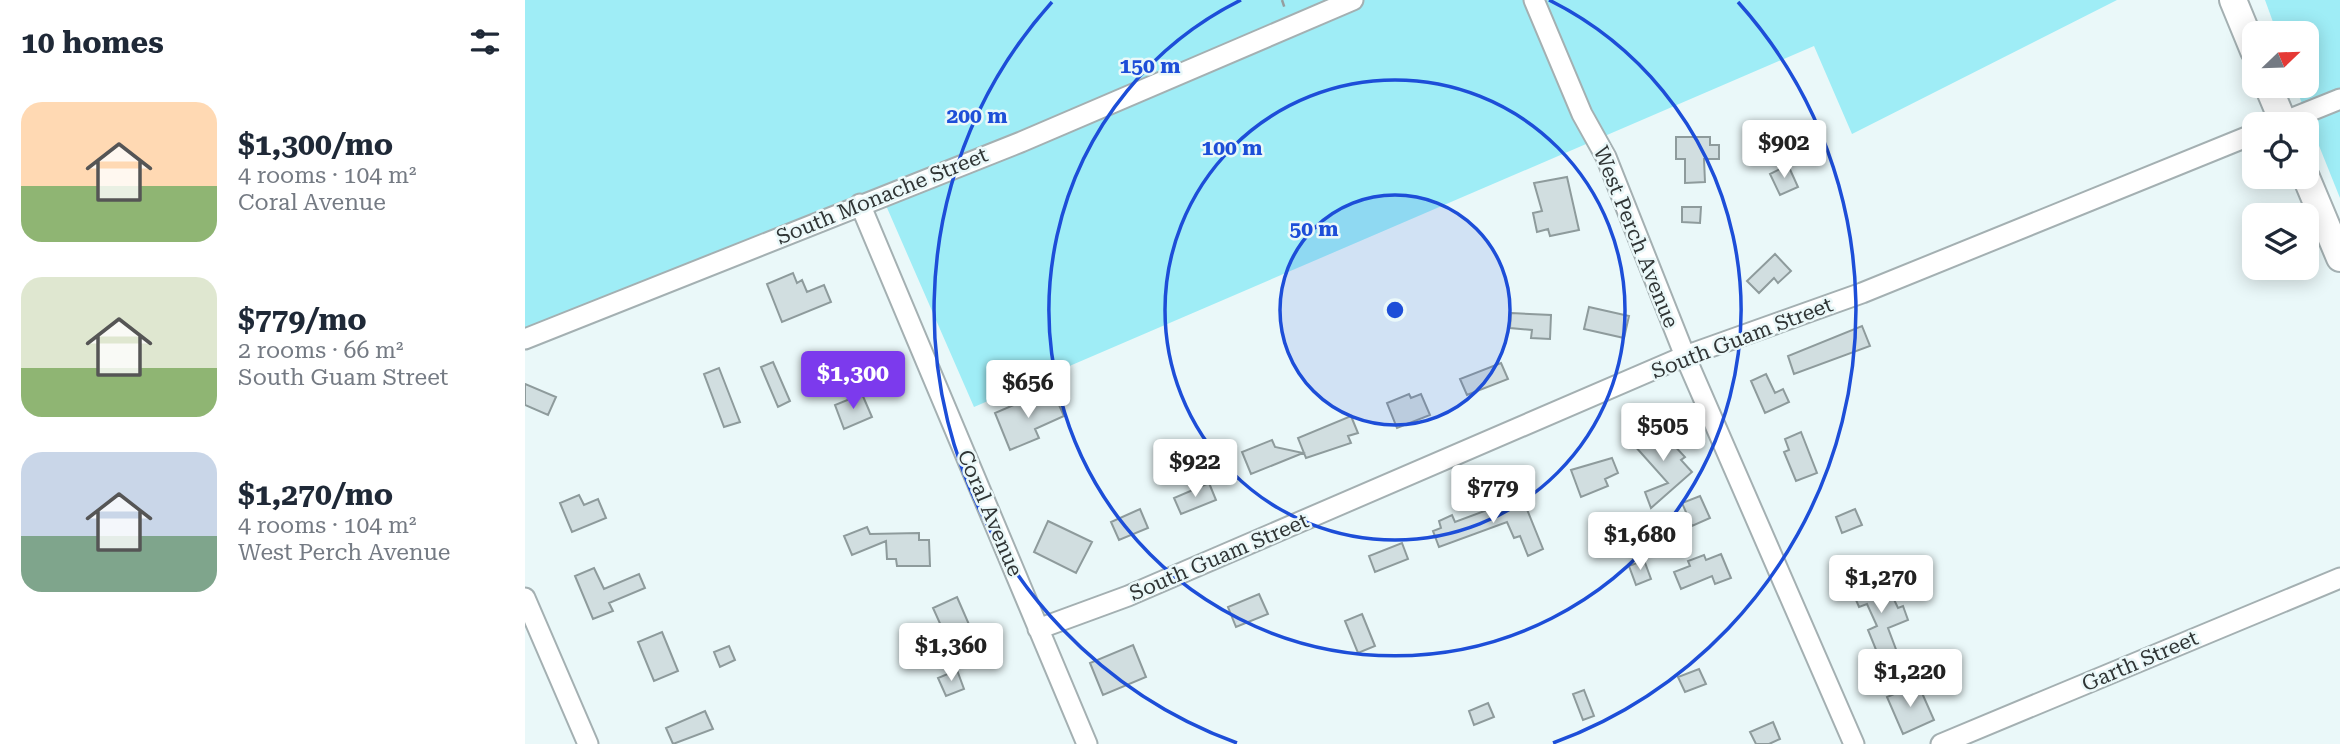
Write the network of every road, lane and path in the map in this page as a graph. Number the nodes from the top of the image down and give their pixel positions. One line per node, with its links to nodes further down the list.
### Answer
1 (1353, 0): 9 (street, South Monache Street)
2 (1534, 0): 12 (street, West Perch Avenue)
3 (2233, 0): 4 (main road)
4 (2242, 22)
5 (2340, 99): 6 (street)
6 (2310, 112)
7 (2242, 139): 12 (street, South Guam Street)
8 (2311, 189): 10 (main road)
9 (860, 204): 11 (street, South Monache Street); 15 (street, Coral Avenue)
10 (2340, 258)
11 (525, 339)
12 (1685, 356): 15 (street, South Guam Street); 18 (street, West Perch Avenue)
13 (2340, 578): 19 (street, Garth Street)
14 (525, 598): 16 (street)
15 (1038, 629): 17 (street, Coral Avenue)
16 (588, 744)
17 (1087, 744)
18 (1854, 744)
19 (1941, 744)

